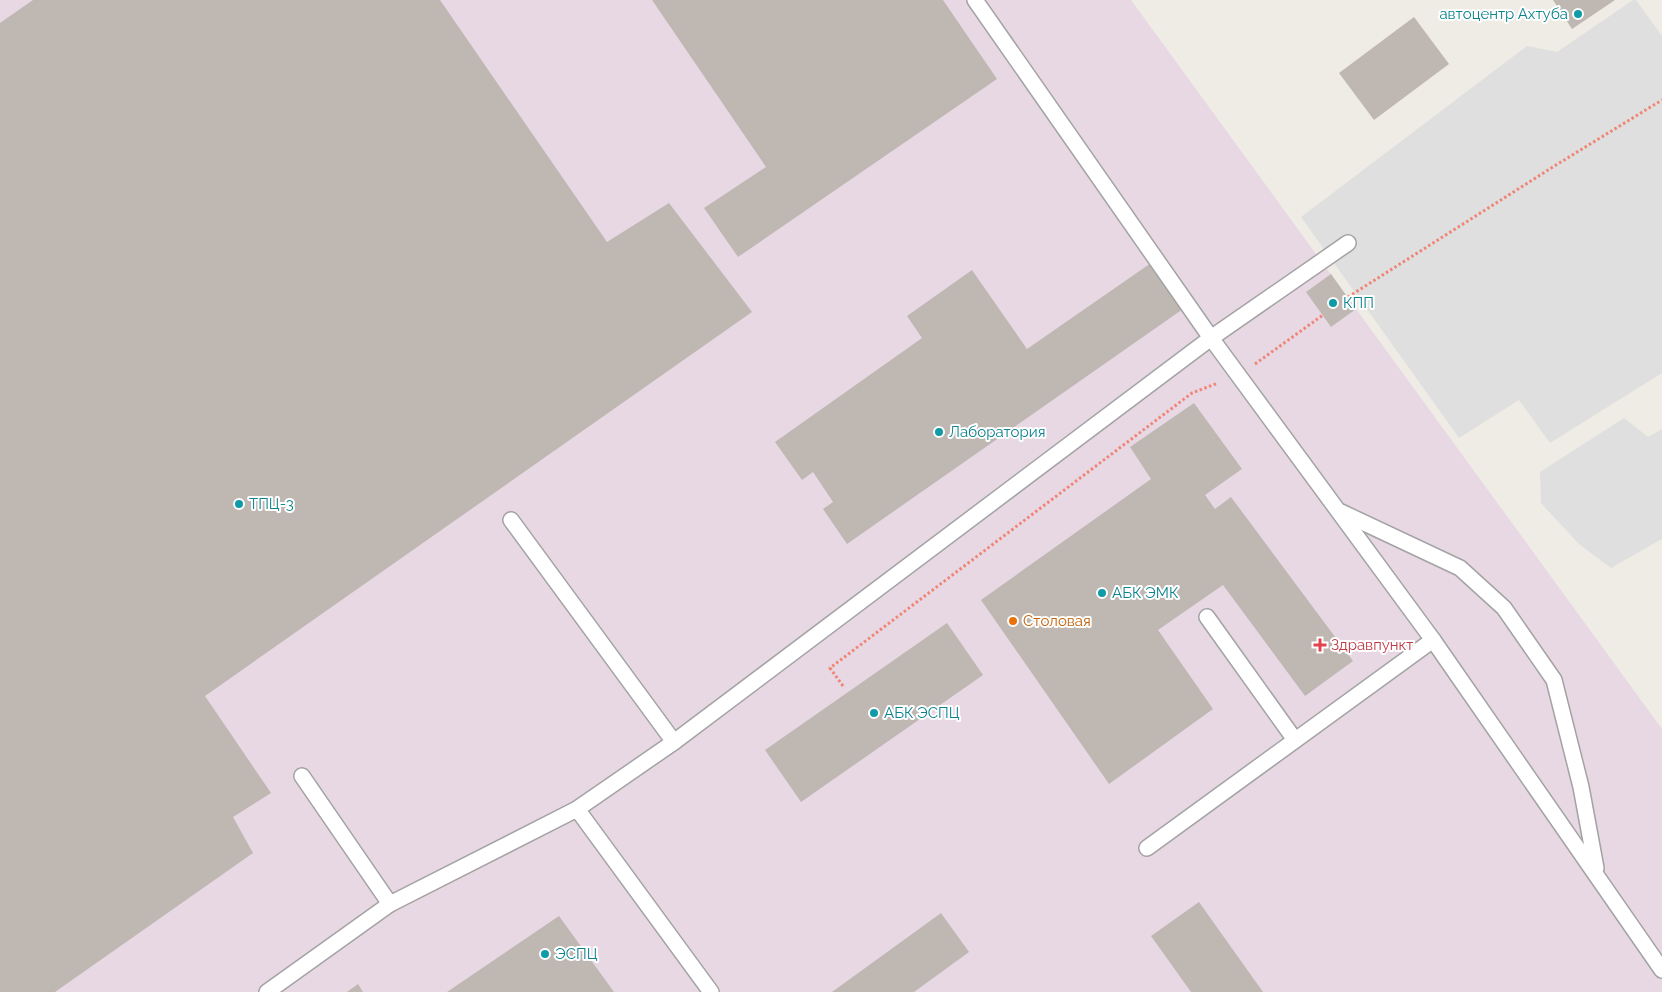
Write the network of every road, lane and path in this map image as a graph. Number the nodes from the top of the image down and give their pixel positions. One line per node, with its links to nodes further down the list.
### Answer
1 (975, 0): 6 (lane)
2 (1662, 100): 4 (path)
3 (1348, 243): 6 (lane)
4 (1348, 297)
5 (1323, 315): 7 (path)
6 (1211, 338): 7 (lane); 14 (lane)
7 (1238, 376): 8 (lane); 12 (path)
8 (1339, 512): 11 (lane); 18 (lane)
9 (511, 520): 14 (lane)
10 (1207, 617): 13 (lane)
11 (1433, 640): 13 (lane); 18 (lane)
12 (843, 686)
13 (1295, 740): 17 (lane)
14 (674, 742): 16 (lane)
15 (302, 776): 19 (lane)
16 (577, 809): 19 (lane); 22 (lane)
17 (1146, 848)
18 (1597, 874): 20 (lane)
19 (390, 904): 21 (lane)
20 (1662, 970)
21 (267, 992)
22 (711, 992)

